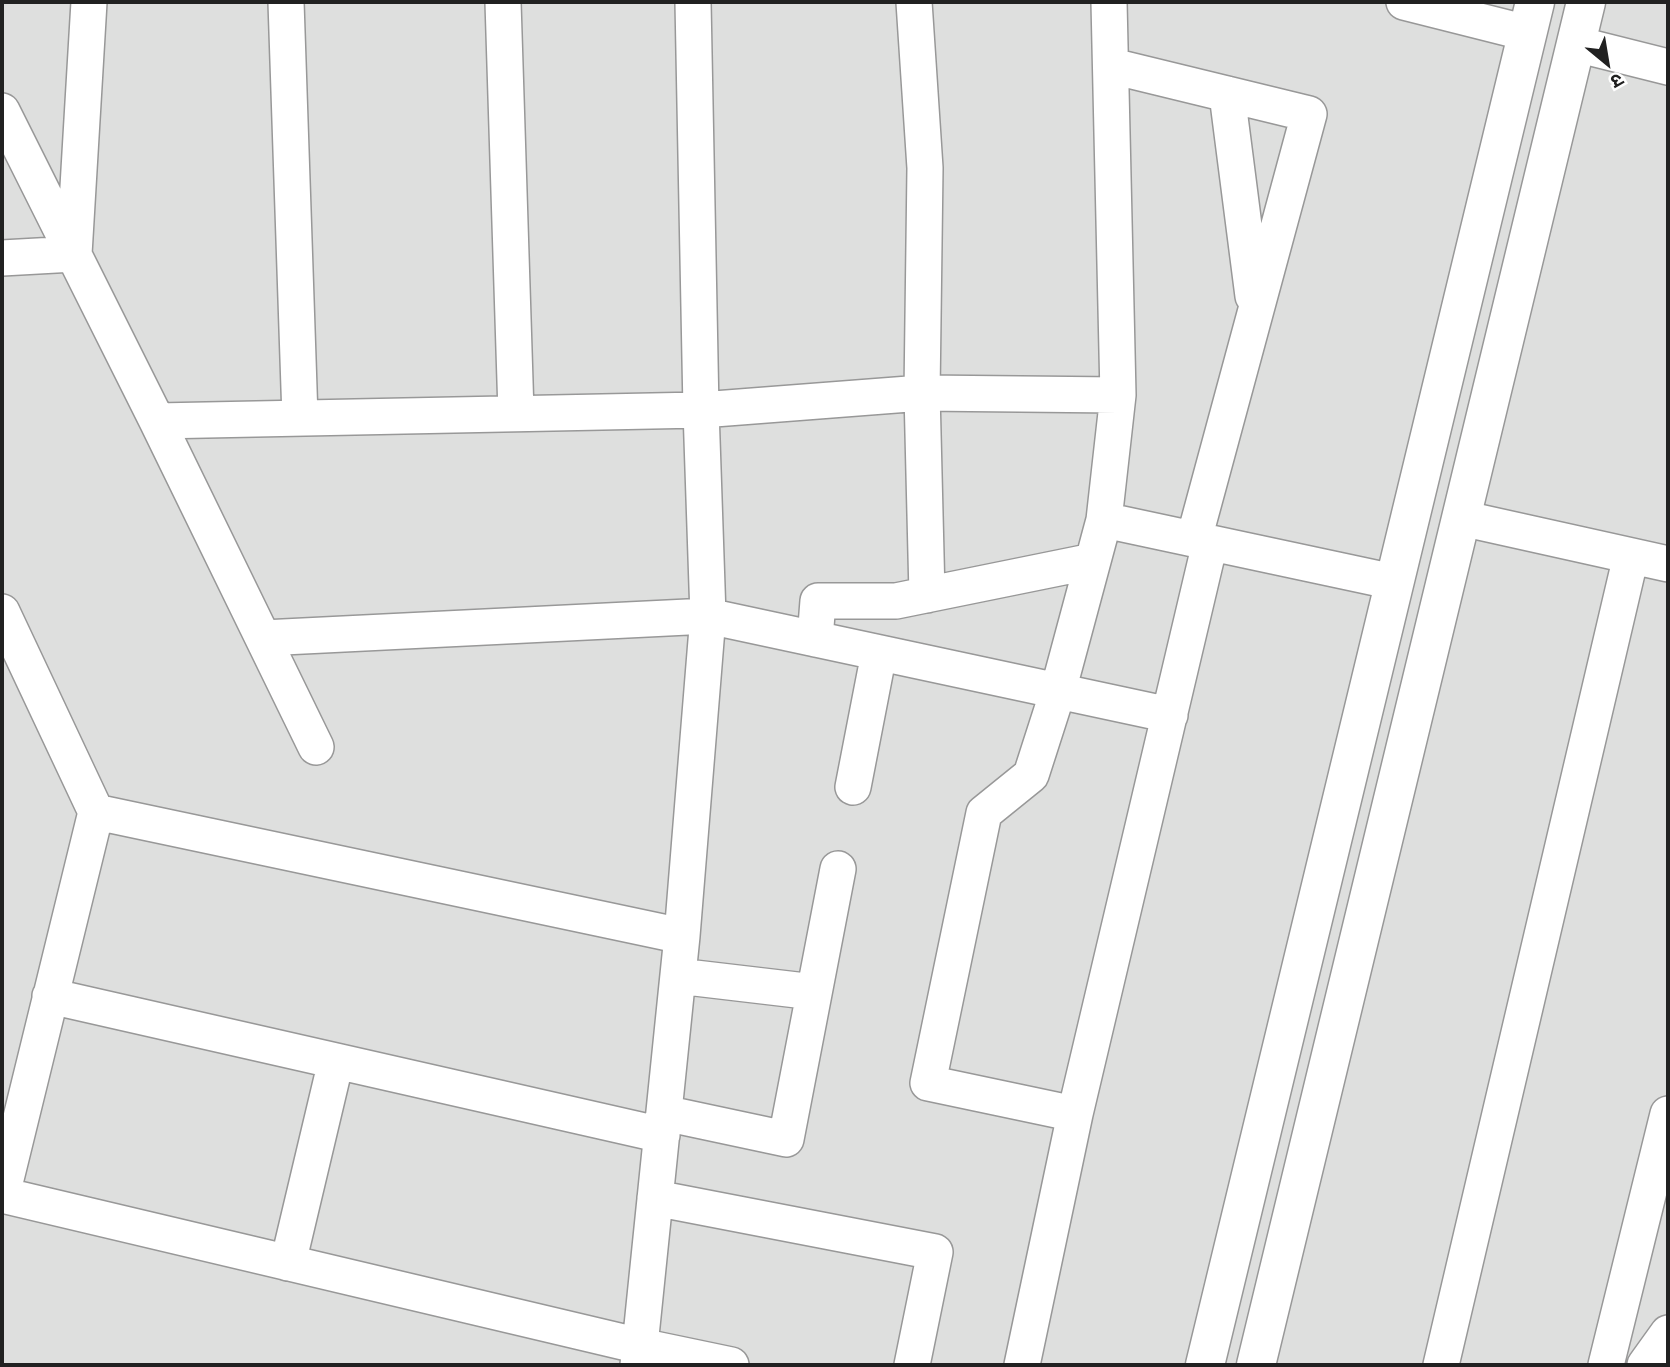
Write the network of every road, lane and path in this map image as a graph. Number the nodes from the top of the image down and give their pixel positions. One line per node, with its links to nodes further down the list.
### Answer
1 (89, 2): 16 (street)
2 (286, 2): 23 (street)
3 (503, 2): 22 (street)
4 (693, 2): 21 (street)
5 (914, 2): 19 (street)
6 (1109, 2): 12 (street)
7 (1404, 2): 9 (street)
8 (1586, 2): 11 (street)
9 (1450, 8): 10 (street)
10 (1531, 18): 11 (street); 31 (street)
11 (1576, 44): 13 (street); 25 (street)
12 (1112, 66): 14 (street); 20 (street)
13 (1668, 67)
14 (1227, 94): 18 (street); 18 (street)
15 (2, 111): 16 (street)
16 (74, 254): 17 (street); 24 (street)
17 (2, 258)
18 (1255, 312): 27 (street)
19 (922, 393): 20 (street); 21 (street); 32 (street)
20 (1118, 395): 26 (street)
21 (701, 410): 22 (street); 34 (street)
22 (516, 413): 23 (street)
23 (300, 418): 24 (street)
24 (158, 421): 35 (street)
25 (1461, 518): 28 (street); 61 (street)
26 (1104, 520): 27 (street); 29 (street)
27 (1202, 541): 31 (street); 39 (street)
28 (1630, 556): 30 (street); 56 (street)
29 (1093, 561): 32 (street); 38 (street)
30 (1668, 564)
31 (1394, 582): 60 (street)
32 (927, 595): 36 (street)
33 (2, 612): 42 (street)
34 (708, 616): 35 (street); 36 (street); 44 (street)
35 (263, 638): 40 (street)
36 (815, 639): 37 (street)
37 (879, 653): 38 (street); 41 (street)
38 (1058, 691): 39 (street); 49 (street)
39 (1170, 715): 49 (street)
40 (316, 747)
41 (853, 787)
42 (96, 812): 44 (street); 47 (street)
43 (838, 869): 46 (street)
44 (682, 936): 45 (street)
45 (678, 976): 46 (street); 51 (street)
46 (814, 992): 51 (street)
47 (50, 996): 48 (street); 53 (street)
48 (336, 1061): 51 (street); 53 (street)
49 (1075, 1114): 59 (street)
50 (1668, 1114): 62 (street)
51 (663, 1124): 52 (street)
52 (655, 1198): 55 (street); 58 (street)
53 (288, 1263): 55 (street)
54 (1668, 1333): 63 (street)
55 (639, 1356): 57 (street)
56 (1451, 1363)
57 (731, 1365)
58 (912, 1365)
59 (1022, 1365)
60 (1205, 1365)
61 (1256, 1365)
62 (1606, 1365)
63 (1645, 1365)

